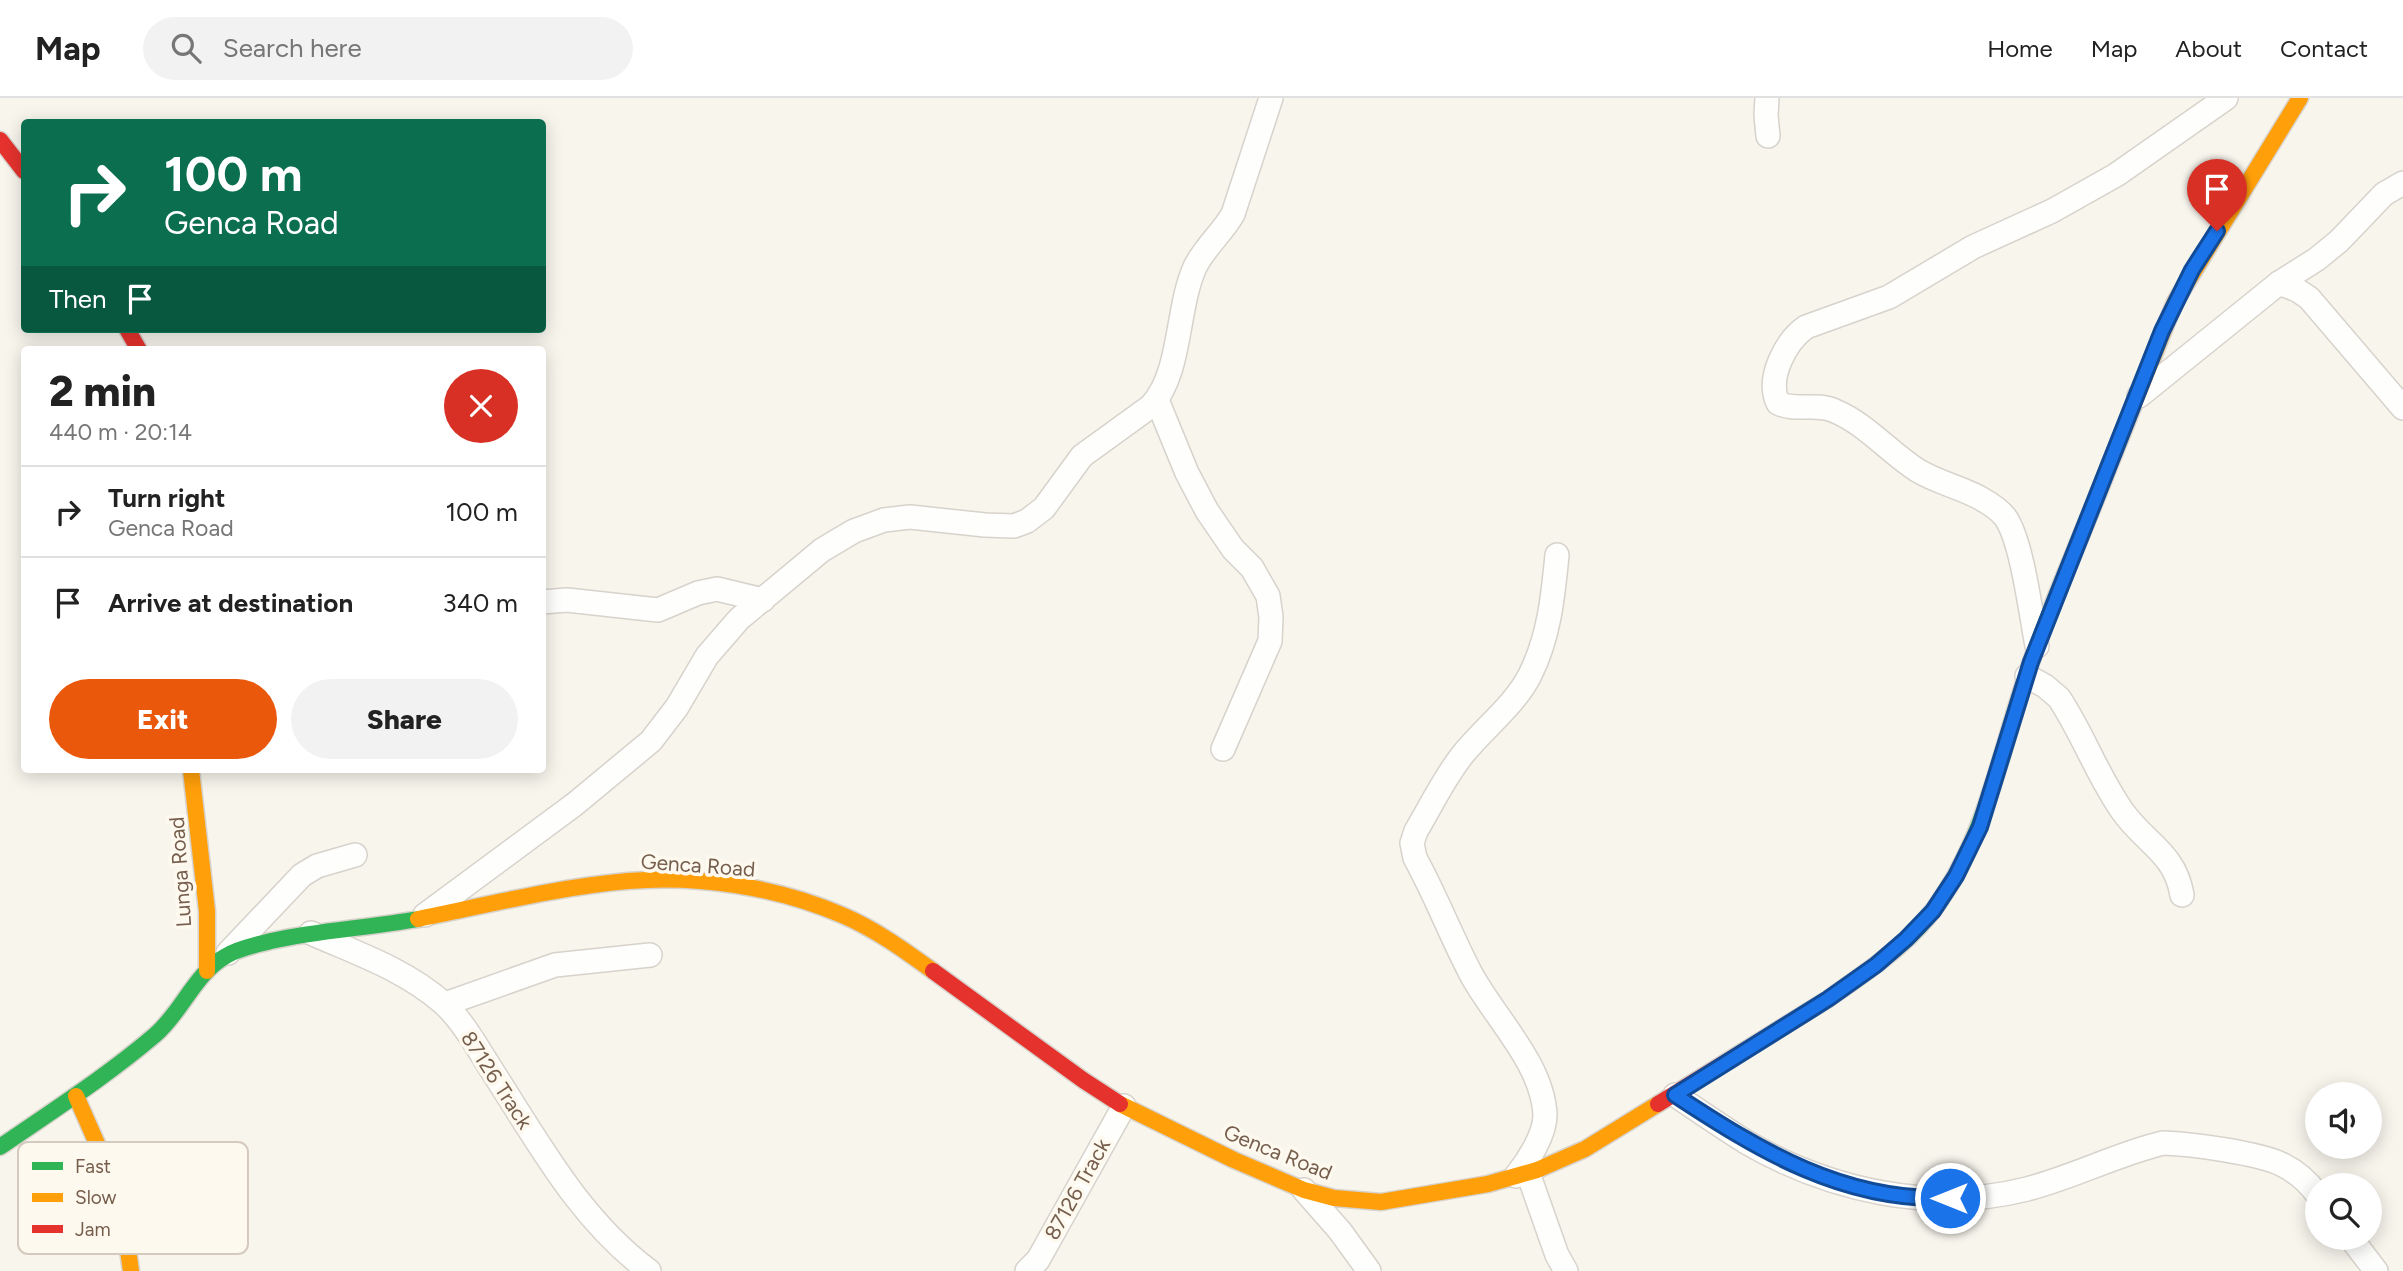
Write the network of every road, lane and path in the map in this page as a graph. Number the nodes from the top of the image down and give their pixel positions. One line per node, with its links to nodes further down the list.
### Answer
1 (1271, 98): 11 (street)
2 (1767, 98): 5 (street)
3 (2226, 98): 16 (street)
4 (2300, 98): 10 (street, Genca Road)
5 (1768, 136)
6 (0, 140): 7 (street)
7 (21, 167)
8 (2403, 183): 9 (street)
9 (2279, 283): 10 (street); 12 (street)
10 (2136, 398): 16 (street, Genca Road)
11 (1157, 400): 14 (street); 18 (street)
12 (2403, 408)
13 (1557, 555): 32 (street)
14 (763, 600): 15 (street); 22 (street)
15 (546, 602)
16 (2037, 646): 17 (street, Genca Road)
17 (2027, 676): 21 (street); 27 (street, Genca Road)
18 (1223, 749)
19 (191, 773): 25 (street, Lunga Road)
20 (355, 855): 25 (street)
21 (2182, 895)
22 (421, 918): 23 (street, Genca Road); 29 (street, Genca Road)
23 (310, 932): 25 (street, Genca Road); 26 (street, 87126 Track)
24 (650, 954): 26 (street)
25 (216, 963): 28 (street)
26 (445, 1004): 36 (street, 87126 Track)
27 (1675, 1095): 32 (street, Genca Road); 33 (street)
28 (76, 1096): 30 (street); 31 (street)
29 (1124, 1106): 34 (street, Genca Road); 37 (street, 87126 Track)
30 (96, 1142)
31 (0, 1147)
32 (1522, 1175): 34 (street, Genca Road); 39 (street)
33 (2305, 1181)
34 (1304, 1190): 38 (street)
35 (2360, 1250): 40 (street)
36 (649, 1271)
37 (1027, 1271)
38 (1369, 1271)
39 (1566, 1271)
40 (2376, 1271)

